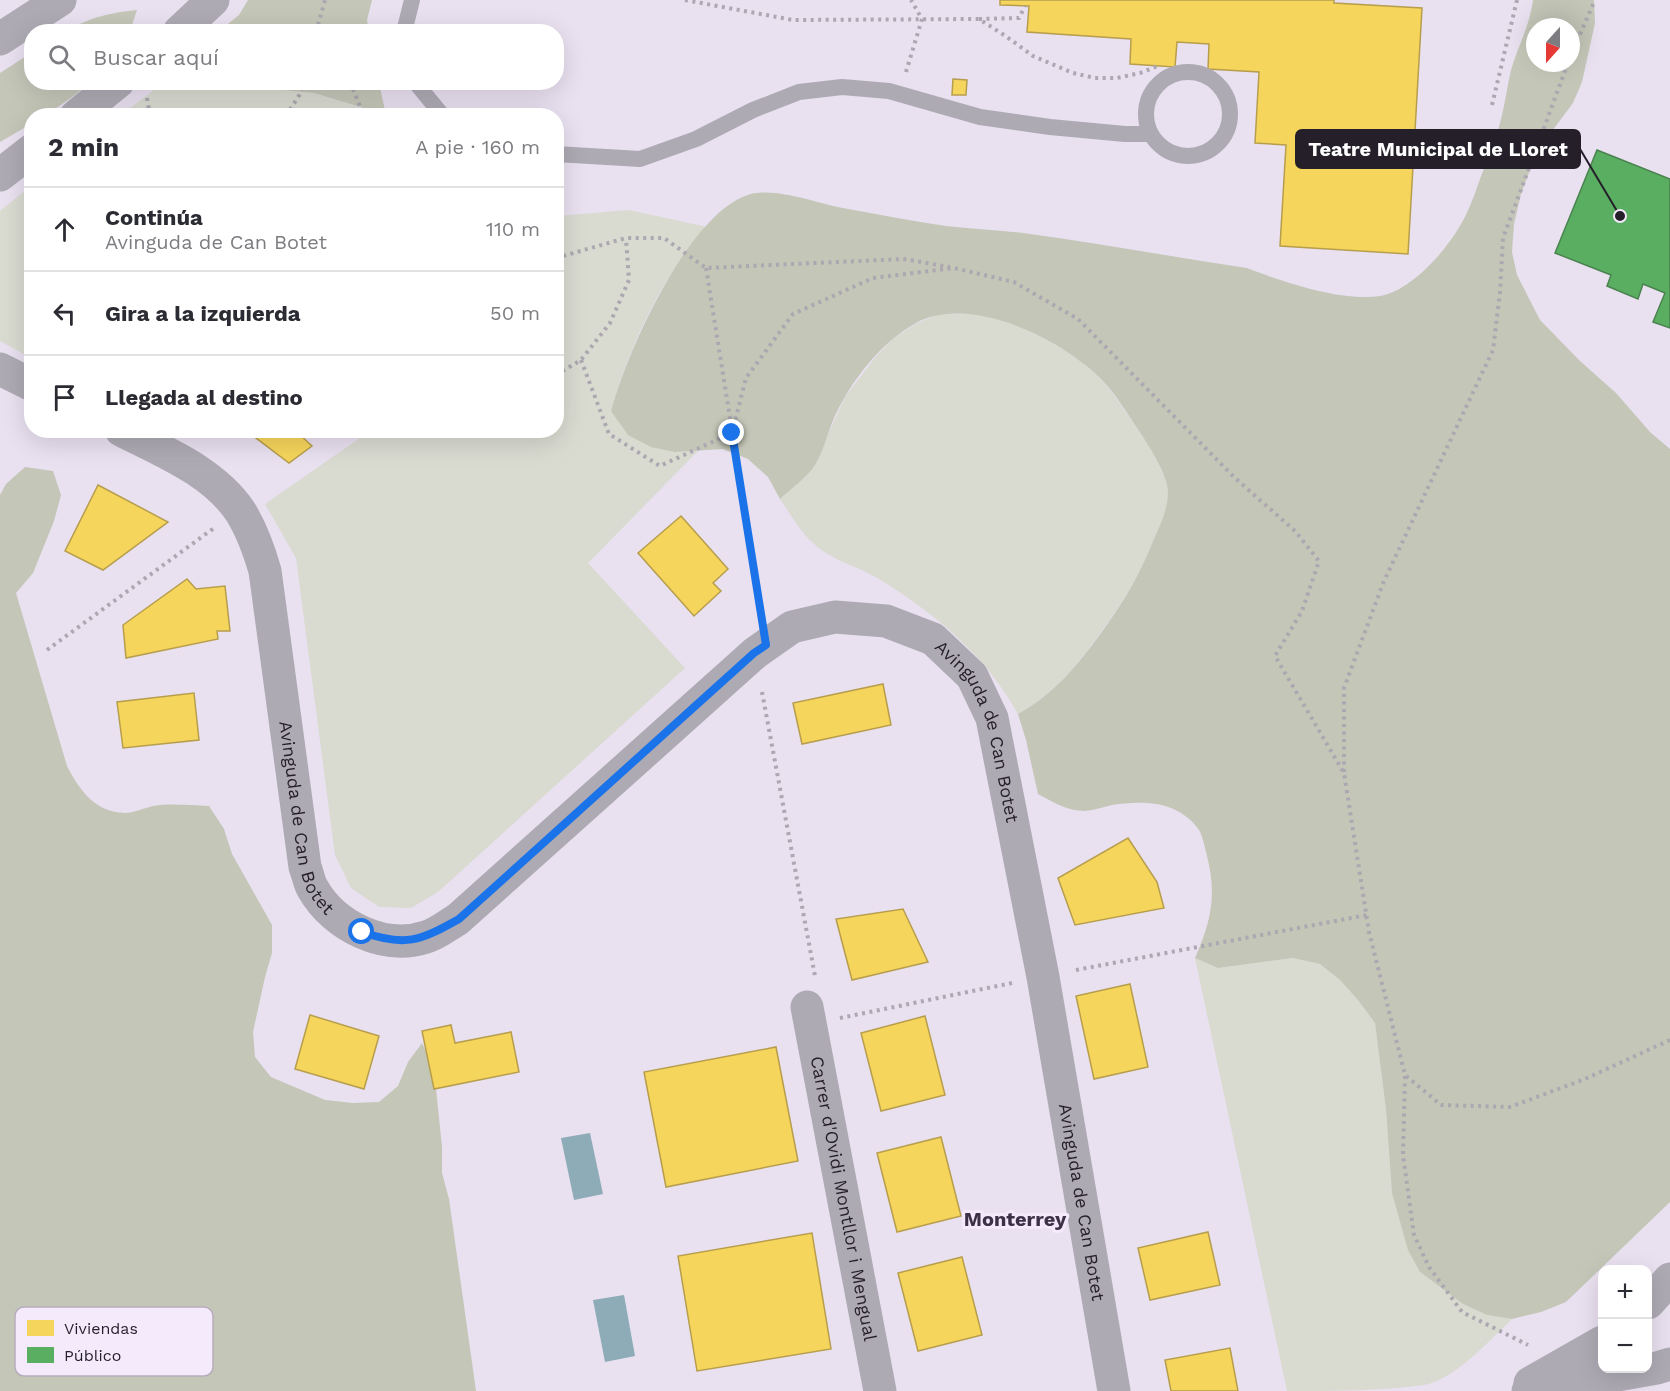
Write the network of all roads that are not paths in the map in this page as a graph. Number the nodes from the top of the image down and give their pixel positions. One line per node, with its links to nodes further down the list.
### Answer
1 (60, 0): 6 (street)
2 (213, 0): 4 (street)
3 (412, 0): 5 (lane)
4 (188, 24)
5 (406, 24)
6 (0, 39)
7 (108, 90): 9 (street)
8 (422, 90): 10 (lane)
9 (86, 108)
10 (436, 108)
11 (1150, 134): 11 (lane); 12 (lane)
12 (564, 154)
13 (24, 156): 14 (street)
14 (0, 175)
15 (0, 369): 16 (street)
16 (24, 381)
17 (136, 438): 24 (street, Avinguda de Can Botet)
18 (820, 1004): 23 (street, Carrer d'Ovidi Montllor i Mengual)
19 (1670, 1279): 20 (street)
20 (1652, 1298)
21 (1598, 1344): 25 (street)
22 (1670, 1364): 26 (street)
23 (880, 1391)
24 (1114, 1391)
25 (1516, 1391)
26 (1528, 1391)

